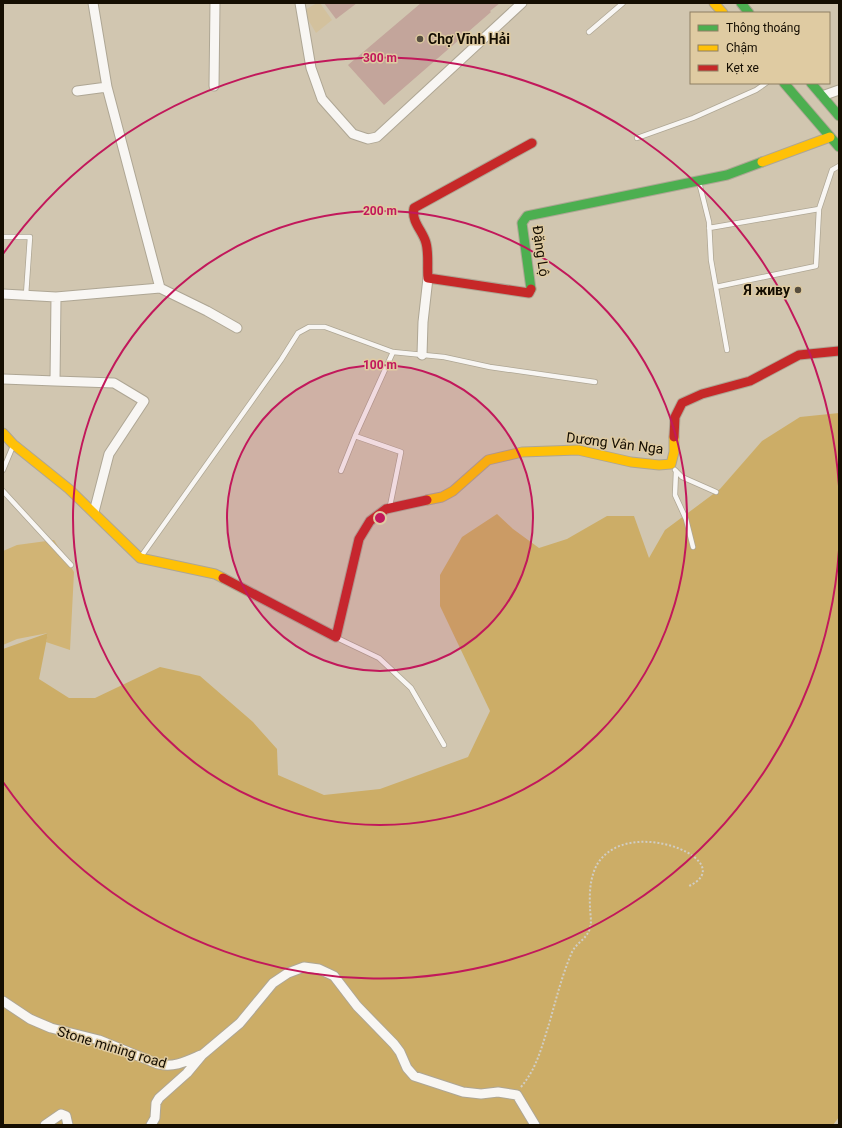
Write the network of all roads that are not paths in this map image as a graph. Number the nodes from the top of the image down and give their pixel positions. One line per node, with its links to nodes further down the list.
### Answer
1 (93, 3): 15 (street)
2 (215, 3): 14 (street)
3 (300, 3): 4 (street)
4 (522, 3)
5 (623, 3): 10 (lane)
6 (714, 3): 8 (street)
7 (741, 3): 9 (street)
8 (722, 12)
9 (748, 12)
10 (589, 32)
11 (765, 84): 21 (lane)
12 (786, 84): 18 (street)
13 (811, 84): 18 (street)
14 (214, 86)
15 (108, 87): 17 (street); 31 (street)
16 (839, 90): 18 (street)
17 (77, 91)
18 (813, 100): 19 (street); 20 (street)
19 (839, 116)
20 (830, 137): 23 (street); 25 (street, Đặng Lộ)
21 (637, 138)
22 (532, 143): 29 (street)
23 (839, 147)
24 (839, 166): 26 (lane)
25 (699, 181): 27 (lane); 29 (street, Đặng Lộ)
26 (819, 209): 27 (lane); 30 (lane)
27 (709, 228): 30 (lane)
28 (3, 237): 33 (lane)
29 (428, 278): 39 (street)
30 (716, 287): 36 (lane)
31 (160, 288): 34 (street); 35 (street)
32 (3, 294): 33 (street)
33 (26, 295): 34 (street)
34 (56, 297): 41 (street)
35 (237, 328)
36 (727, 350)
37 (839, 350): 46 (street, Dương Vân Nga)
38 (393, 352): 39 (lane); 44 (lane); 54 (lane)
39 (422, 355): 42 (lane)
40 (3, 379): 41 (street)
41 (55, 381): 52 (street)
42 (595, 382)
43 (3, 433): 45 (street)
44 (355, 436): 48 (lane); 51 (lane)
45 (13, 444): 47 (lane); 52 (street)
46 (674, 468): 50 (lane); 51 (street, Dương Vân Nga); 53 (lane)
47 (3, 470)
48 (341, 471)
49 (3, 491): 55 (lane)
50 (716, 492)
51 (390, 508): 56 (street, Dương Vân Nga)
52 (94, 512): 54 (street)
53 (693, 547)
54 (140, 558): 56 (street)
55 (71, 565)
56 (336, 637): 57 (lane)
57 (444, 745)
58 (3, 1000): 59 (street, Stone mining road)
59 (202, 1055): 62 (street, Stone mining road); 63 (street, Stone mining road)
60 (45, 1125): 61 (street)
61 (68, 1125)
62 (151, 1125)
63 (535, 1125)

